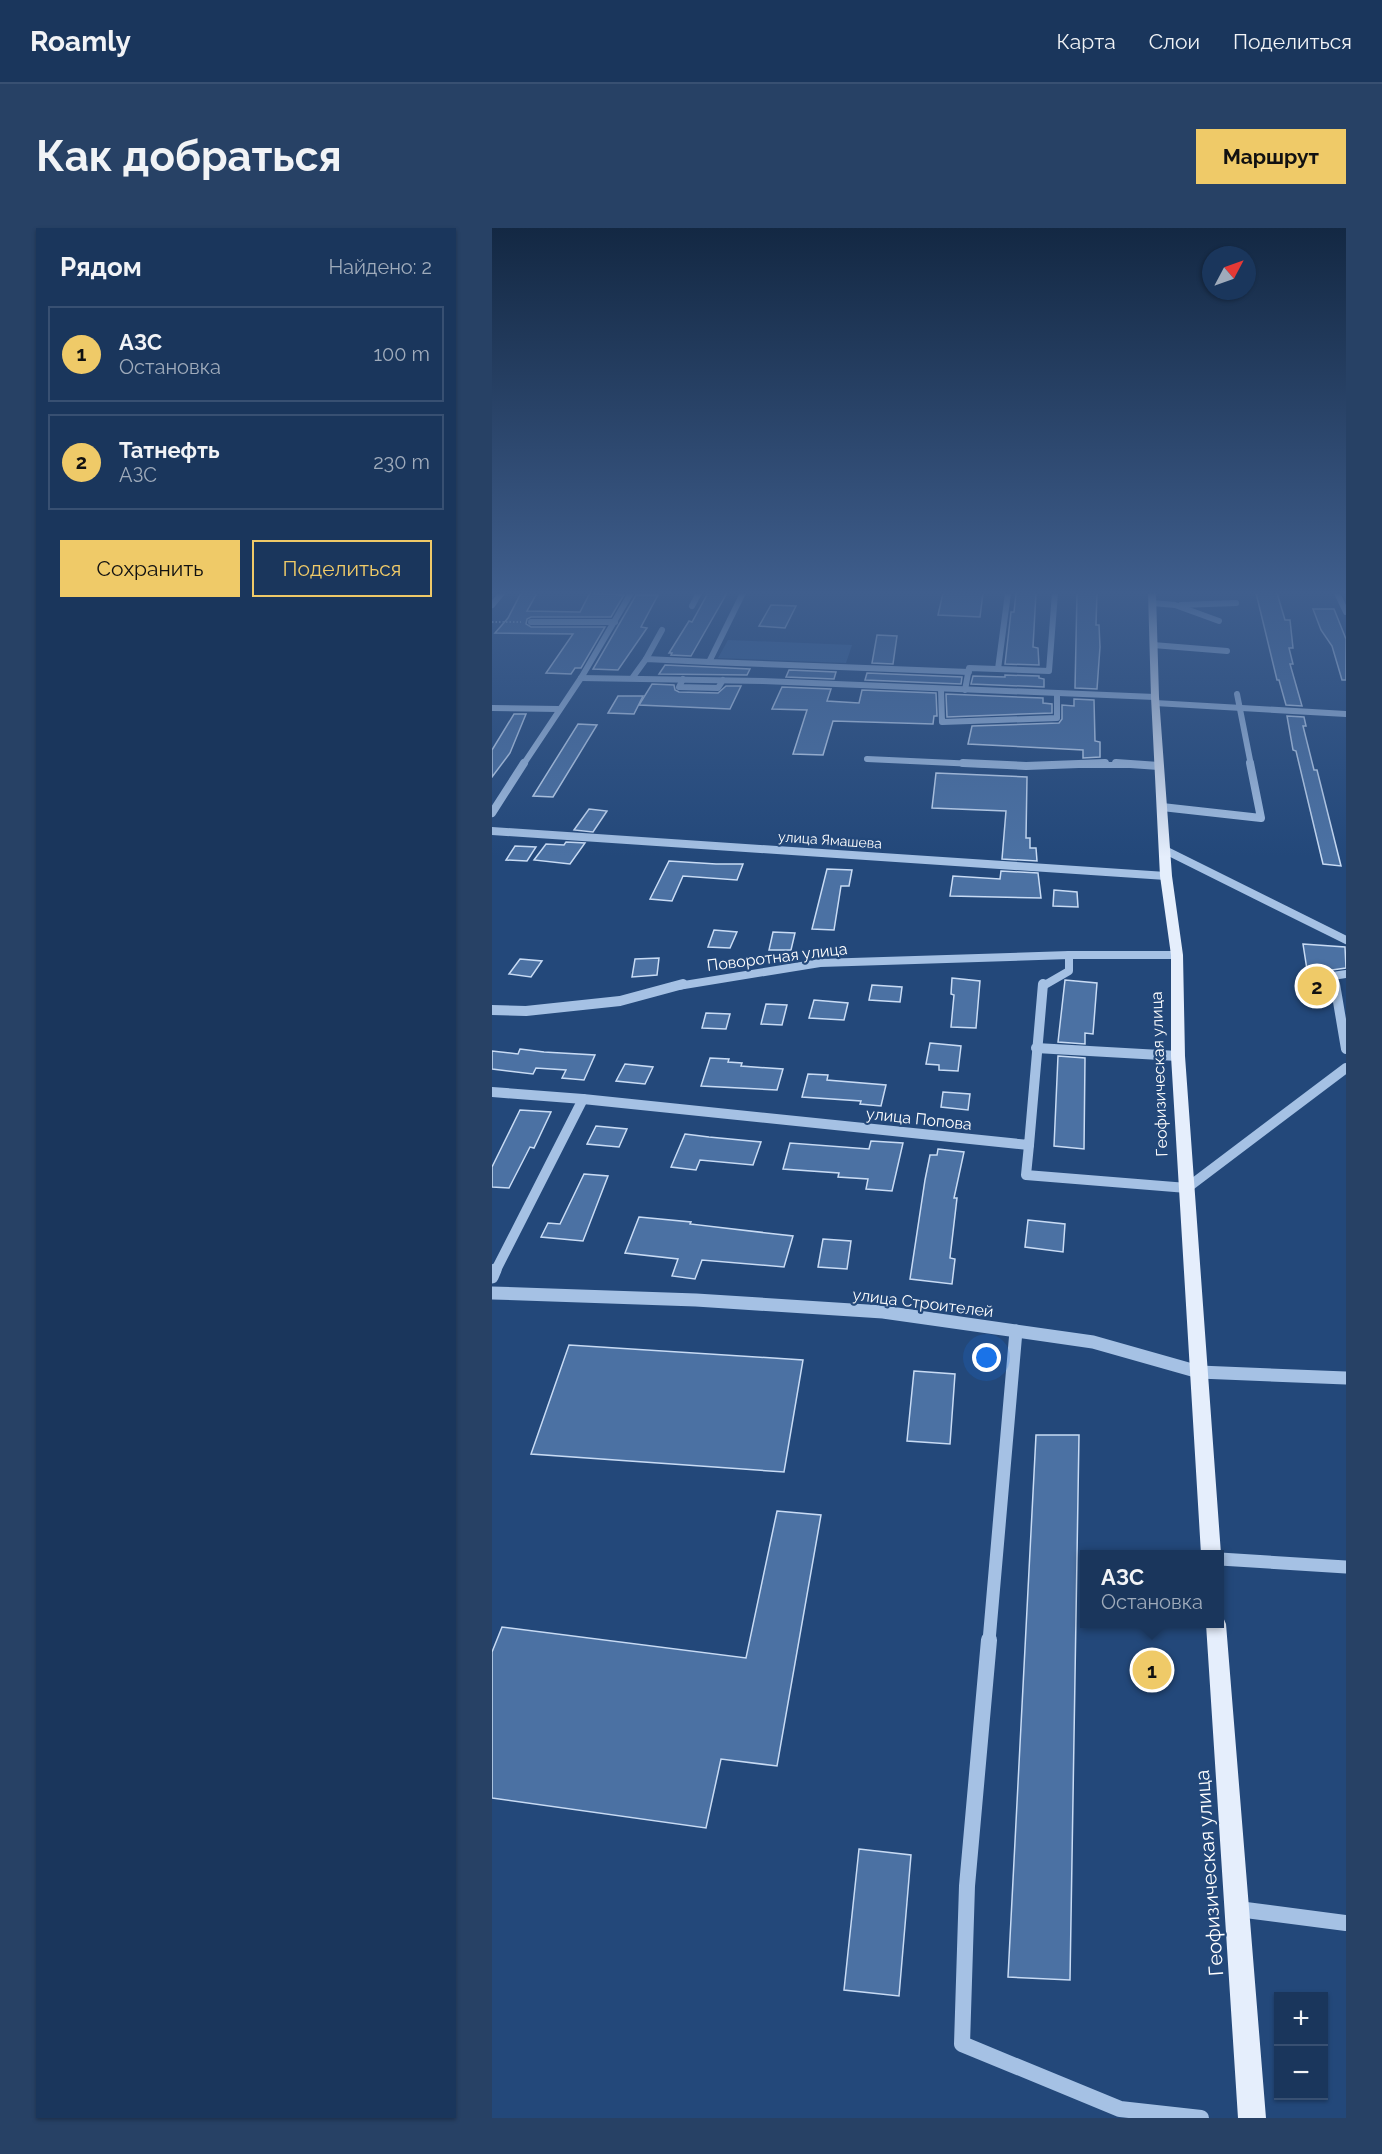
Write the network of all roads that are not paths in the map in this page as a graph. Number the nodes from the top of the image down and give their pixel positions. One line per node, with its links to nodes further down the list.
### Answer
1 (578, 681): 14 (street)
2 (682, 681): 3 (street)
3 (722, 681)
4 (767, 681): 7 (street)
5 (967, 681): 8 (street)
6 (1154, 681): 11 (main road, Геофизическая улица)
7 (941, 690): 8 (street); 9 (street)
8 (965, 690): 9 (street)
9 (1057, 693): 11 (street)
10 (1237, 694): 13 (street)
11 (1155, 700): 13 (street); 17 (main road, Геофизическая улица)
12 (492, 708): 14 (street)
13 (1238, 708): 15 (street); 18 (street)
14 (558, 709): 19 (street)
15 (1346, 714)
16 (867, 759): 17 (street)
17 (1159, 766): 18 (main road, Геофизическая улица)
18 (1162, 807): 21 (main road, Геофизическая улица)
19 (492, 813)
20 (492, 831): 22 (street, улица Ямашева)
21 (1165, 850): 22 (main road, Геофизическая улица); 23 (street)
22 (1166, 876): 25 (main road, Геофизическая улица)
23 (1346, 940)
24 (1069, 955): 25 (street); 27 (street, Поворотная улица); 28 (street)
25 (1177, 955): 30 (main road, Геофизическая улица)
26 (1346, 974): 29 (street)
27 (492, 1010)
28 (1036, 1048): 30 (street); 34 (street)
29 (1346, 1049)
30 (1178, 1056): 35 (main road, Геофизическая улица)
31 (1346, 1068): 35 (street)
32 (492, 1092): 33 (street, улица Попова)
33 (583, 1099): 34 (street, улица Попова); 36 (street)
34 (1029, 1145): 35 (street)
35 (1187, 1188): 39 (main road, Геофизическая улица)
36 (492, 1276)
37 (492, 1293): 38 (street, улица Строителей)
38 (1016, 1331): 39 (street, улица Строителей); 47 (street)
39 (1200, 1371): 40 (street, улица Строителей); 41 (main road, Геофизическая улица)
40 (1346, 1378)
41 (1211, 1550)
42 (1224, 1559): 43 (street)
43 (1346, 1567)
44 (1216, 1628): 45 (main road, Геофизическая улица)
45 (1238, 1909): 46 (street); 48 (main road, Геофизическая улица)
46 (1346, 1923)
47 (1201, 2118)
48 (1252, 2118)

